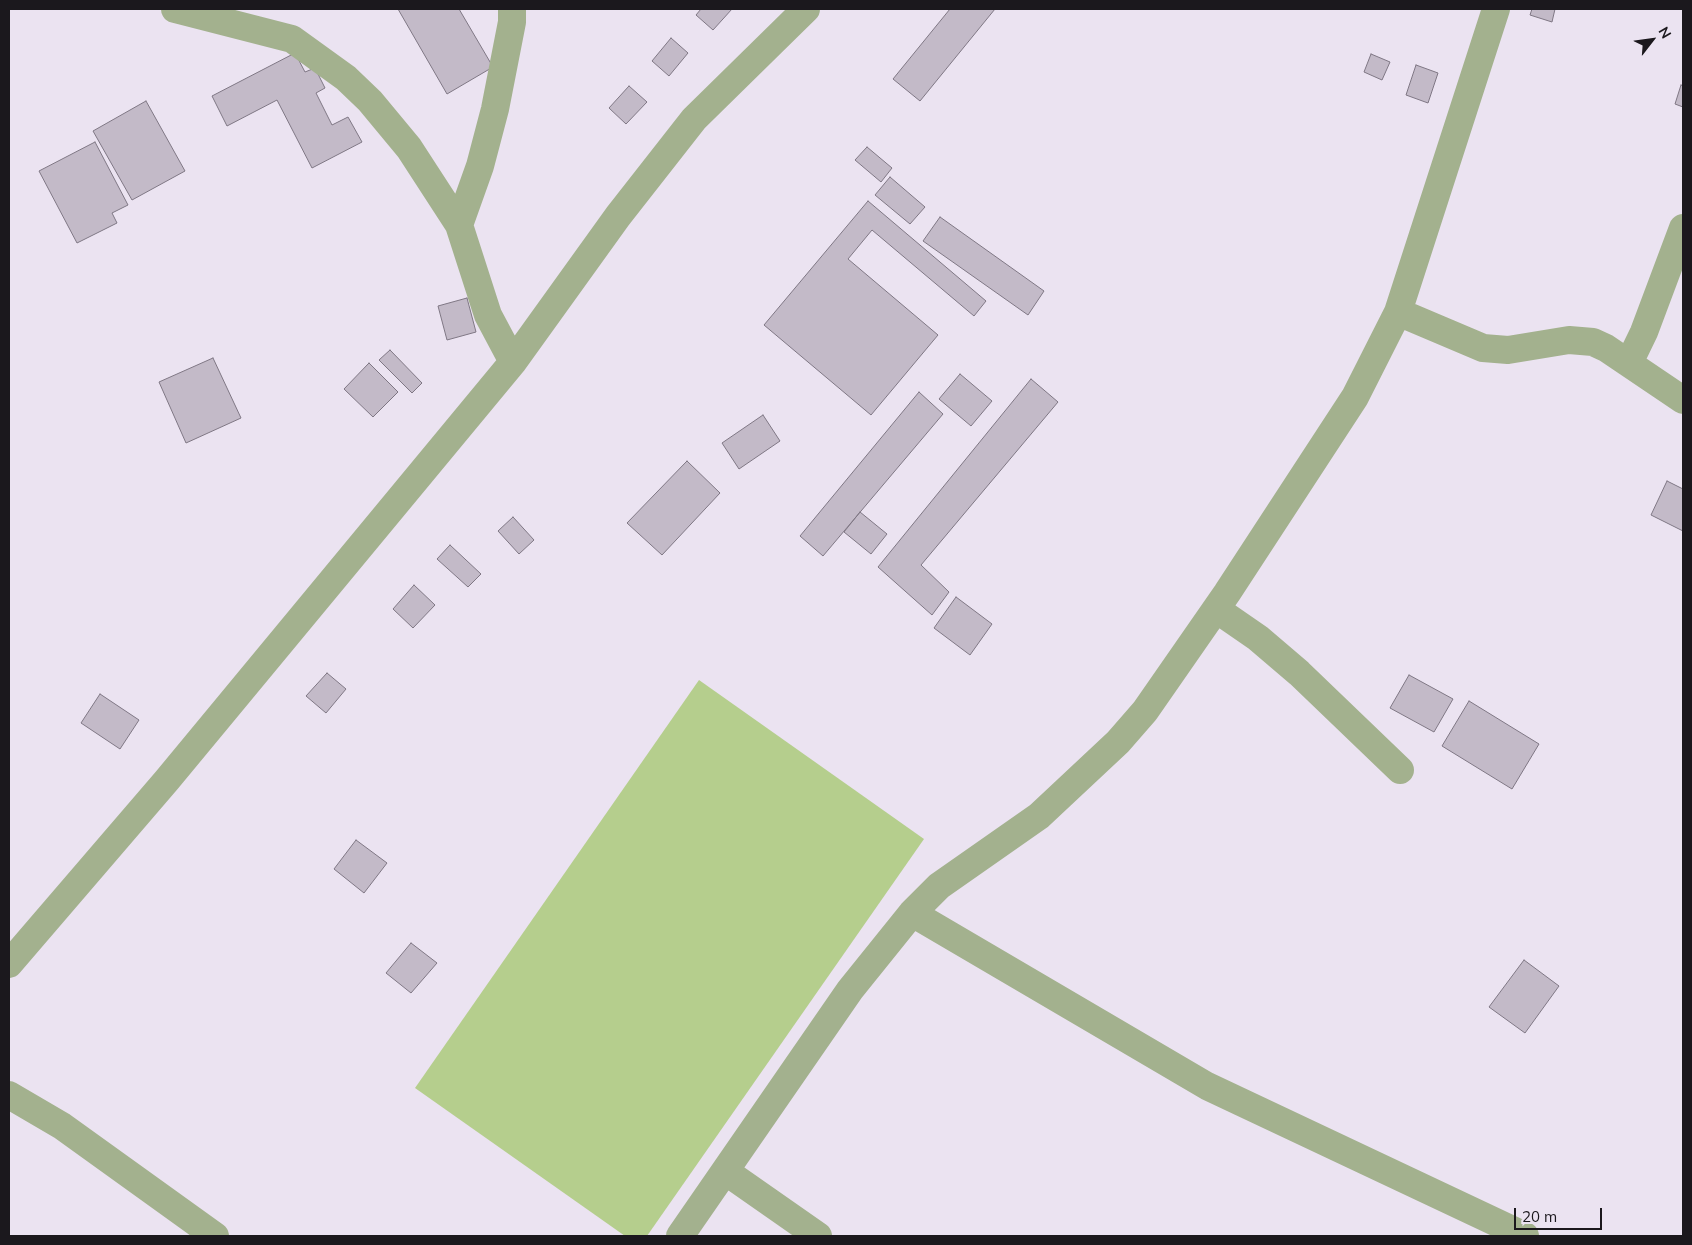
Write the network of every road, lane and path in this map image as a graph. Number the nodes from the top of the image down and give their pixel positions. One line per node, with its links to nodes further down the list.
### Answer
1 (175, 9): 5 (street)
2 (512, 9): 5 (street)
3 (806, 9): 8 (street)
4 (1496, 9): 7 (street)
5 (459, 225): 8 (street)
6 (1683, 228): 9 (street)
7 (1398, 312): 9 (street); 11 (street)
8 (513, 362): 14 (street)
9 (1629, 364): 10 (street)
10 (1683, 400)
11 (1216, 608): 12 (street); 13 (street)
12 (1400, 770)
13 (912, 913): 16 (street); 20 (street)
14 (9, 964)
15 (9, 1094): 17 (street)
16 (725, 1171): 18 (street); 19 (street)
17 (215, 1236)
18 (680, 1236)
19 (818, 1236)
20 (1525, 1236)

